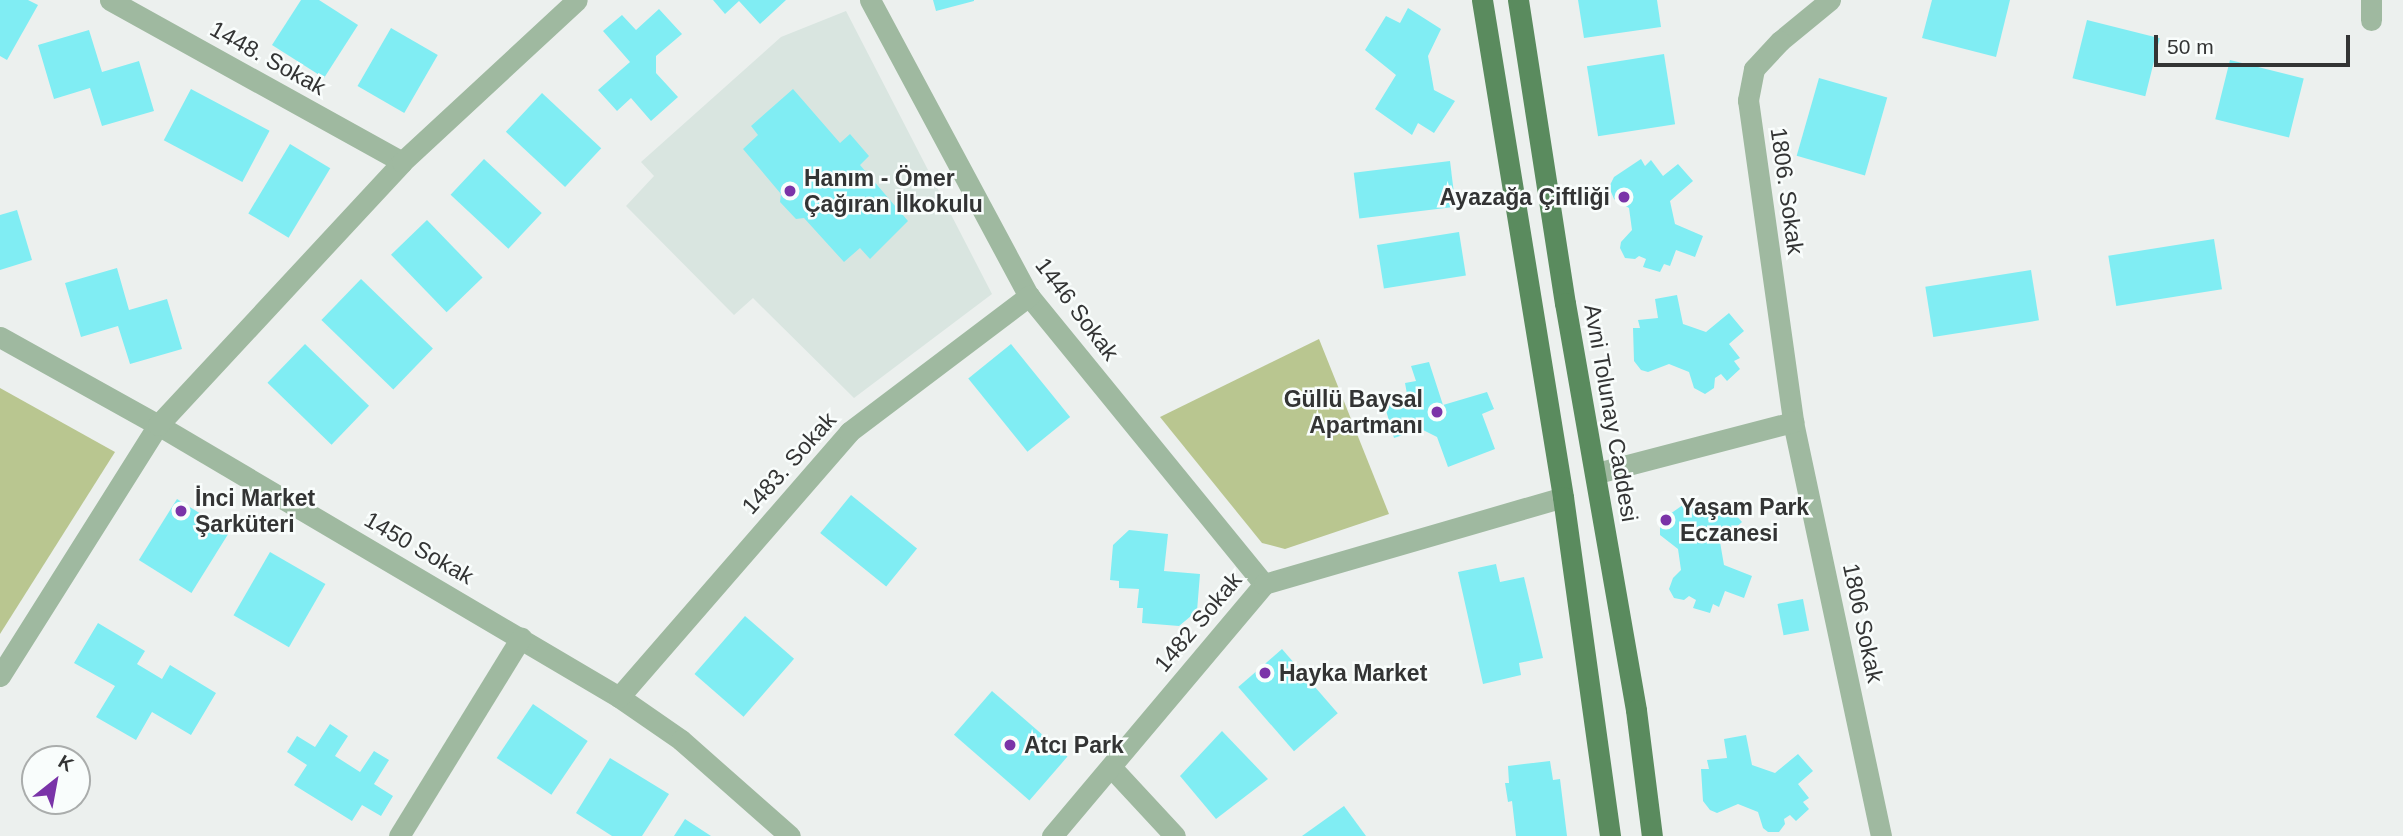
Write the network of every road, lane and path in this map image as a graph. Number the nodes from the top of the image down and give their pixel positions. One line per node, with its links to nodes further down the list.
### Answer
1 (110, 0): 7 (street, 1448. Sokak)
2 (577, 0): 7 (street)
3 (870, 0): 8 (street, 1446 Sokak)
4 (1482, 0): 13 (main road)
5 (1518, 0): 12 (main road, Avni Tolunay Caddesi)
6 (1830, 0): 10 (street, 1806. Sokak)
7 (402, 162): 11 (street)
8 (1029, 296): 14 (street, 1446 Sokak); 17 (street, 1483. Sokak)
9 (0, 337): 11 (street, 1450 Sokak)
10 (1793, 422): 12 (street); 25 (street, 1806 Sokak)
11 (158, 425): 15 (street, 1450 Sokak); 16 (street)
12 (1597, 473): 24 (main road, Avni Tolunay Caddesi)
13 (1563, 497): 14 (street, 1482 Sokak); 23 (main road)
14 (1264, 584): 18 (street, 1482 Sokak)
15 (521, 638): 17 (street, 1450 Sokak); 19 (street)
16 (0, 676)
17 (618, 697): 20 (street, 1450 Sokak)
18 (1111, 767): 21 (street, 1482 Sokak); 22 (street)
19 (400, 836)
20 (790, 836)
21 (1052, 836)
22 (1175, 836)
23 (1610, 836)
24 (1653, 836)
25 (1881, 836)

